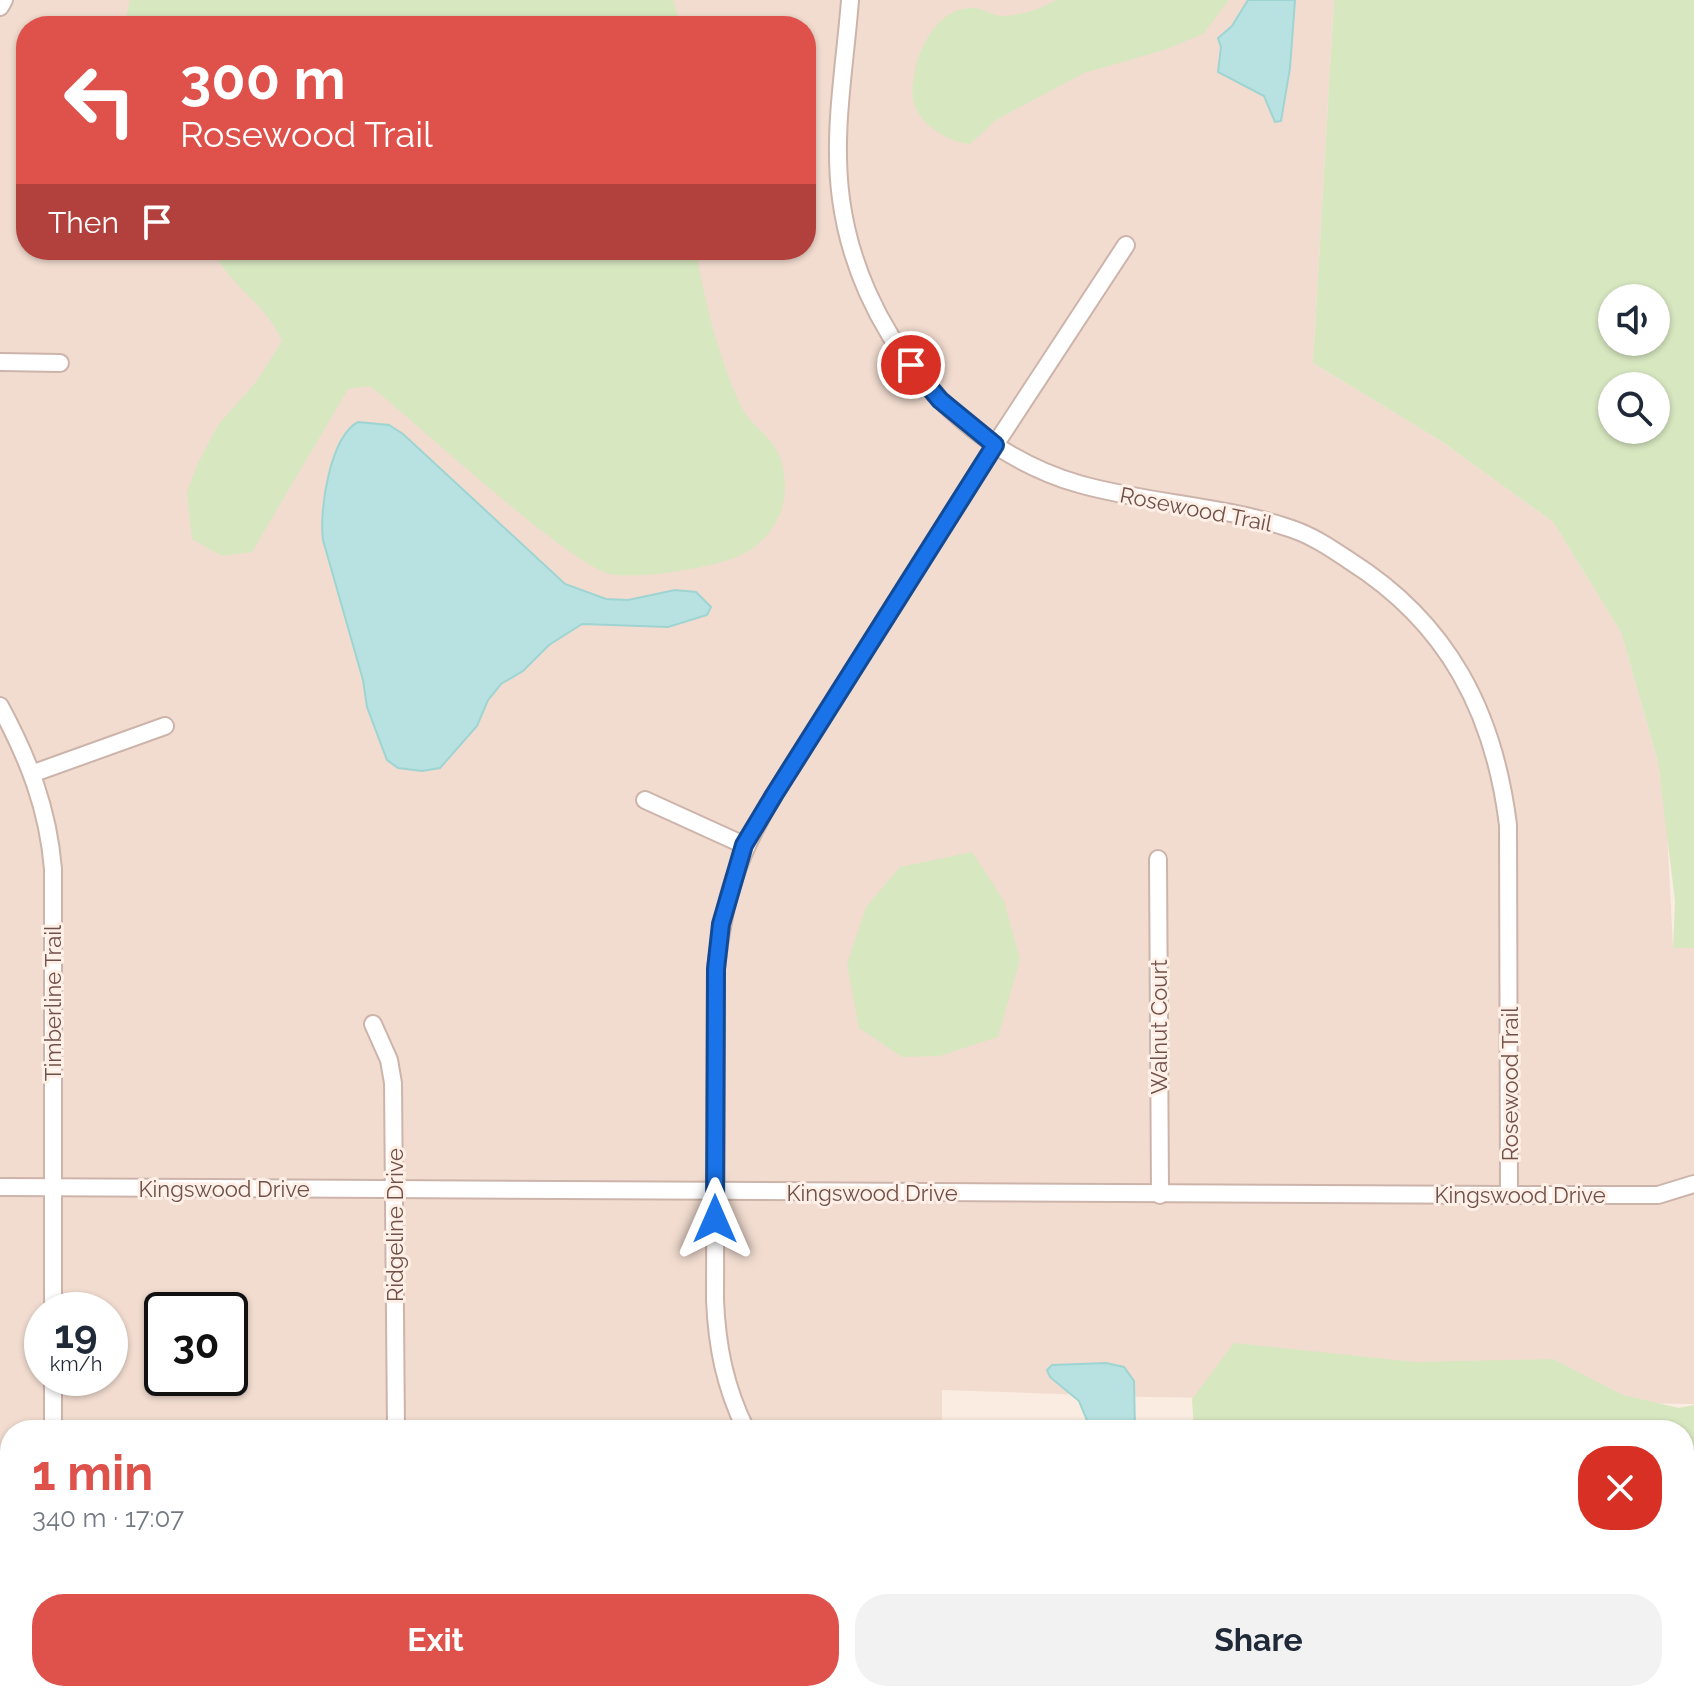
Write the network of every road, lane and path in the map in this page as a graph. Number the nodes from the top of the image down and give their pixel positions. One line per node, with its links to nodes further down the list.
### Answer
1 (4, 0): 3 (street)
2 (850, 0): 7 (street, Rosewood Trail)
3 (0, 7)
4 (1126, 245): 7 (street)
5 (0, 362): 6 (street)
6 (60, 363)
7 (995, 445): 12 (street); 21 (street, Rosewood Trail)
8 (0, 706): 10 (street, Timberline Trail)
9 (165, 726): 10 (street)
10 (34, 773): 17 (street, Timberline Trail)
11 (645, 800): 12 (street)
12 (744, 845): 19 (street)
13 (1158, 859): 20 (street, Walnut Court)
14 (373, 1024): 18 (street, Ridgeline Drive)
15 (1694, 1184): 21 (street, Kingswood Drive)
16 (0, 1187): 17 (street, Kingswood Drive)
17 (54, 1187): 18 (street, Kingswood Drive); 22 (street, Timberline Trail)
18 (396, 1190): 19 (street, Kingswood Drive); 25 (street, Ridgeline Drive)
19 (715, 1192): 20 (street, Kingswood Drive); 26 (street)
20 (1160, 1195): 21 (street, Kingswood Drive)
21 (1509, 1195)
22 (53, 1292)
23 (53, 1396): 24 (street)
24 (53, 1420)
25 (396, 1420)
26 (742, 1420)

